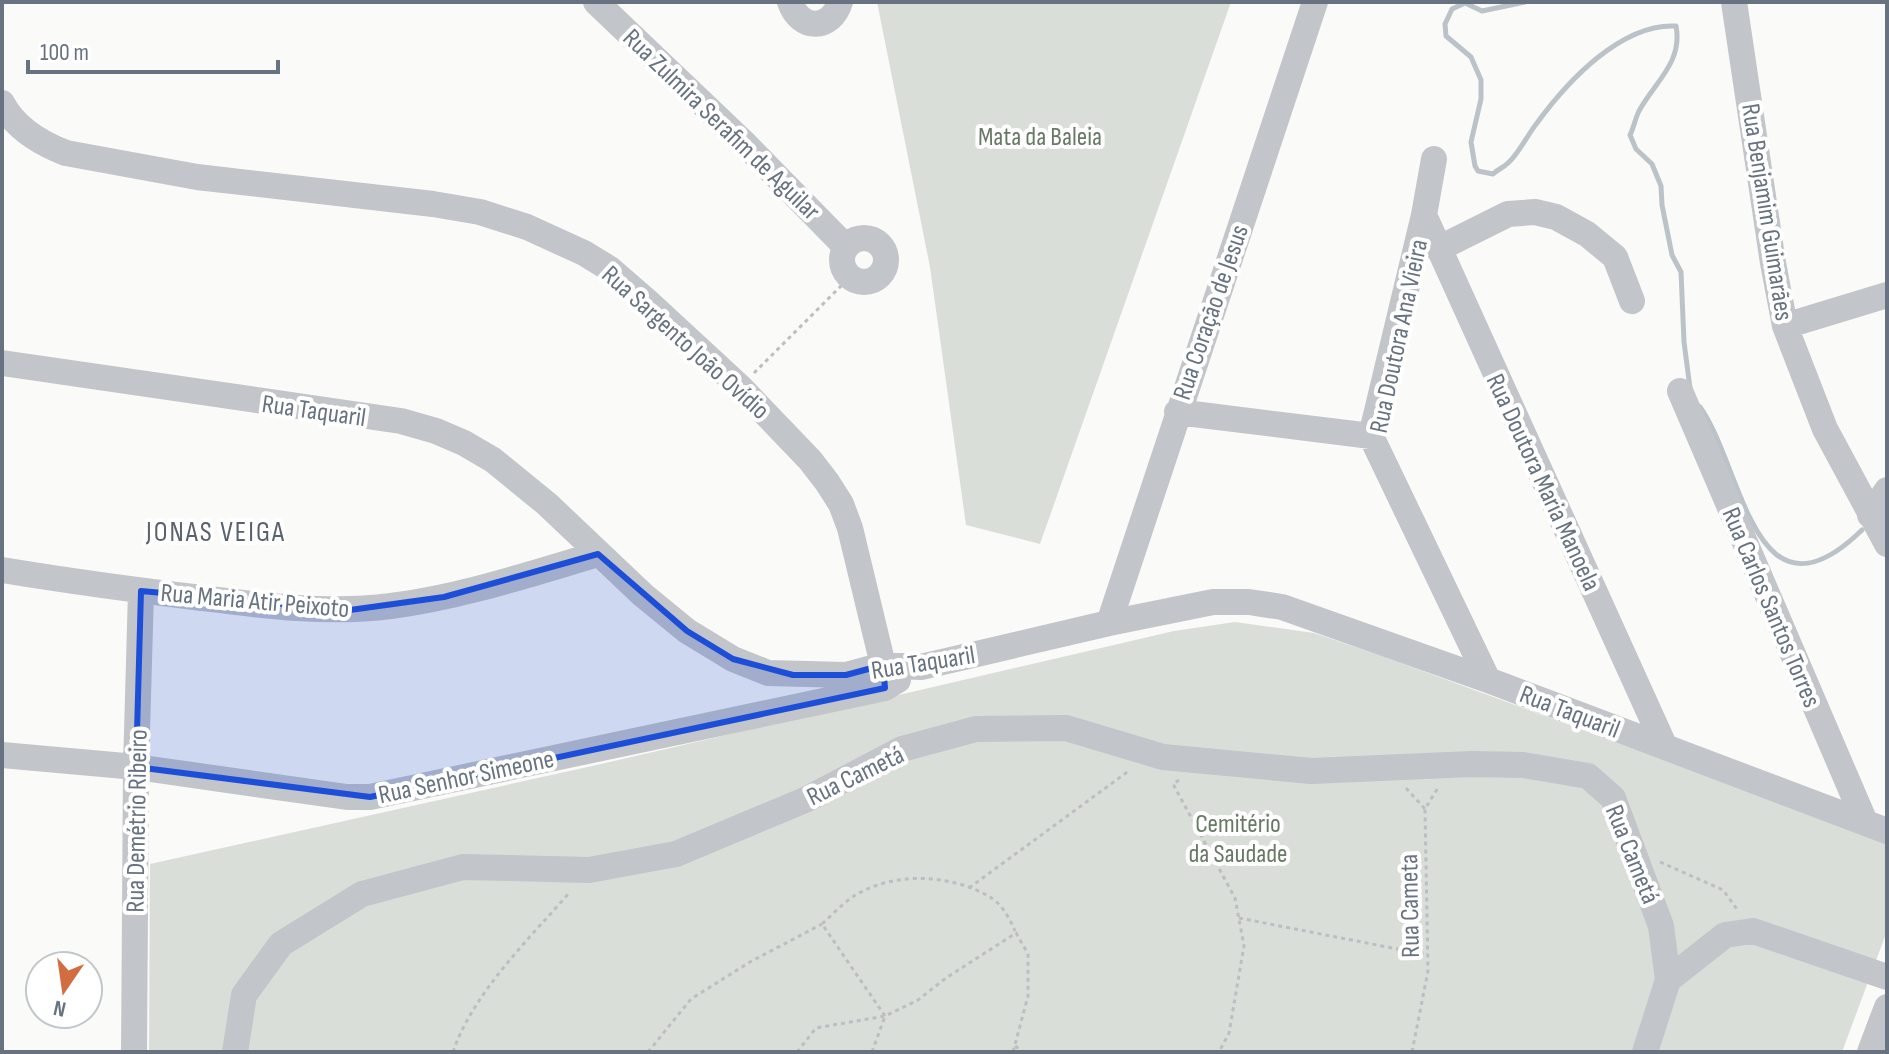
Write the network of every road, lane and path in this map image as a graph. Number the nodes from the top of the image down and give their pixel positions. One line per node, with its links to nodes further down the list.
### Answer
1 (596, 2): 9 (street, Rua Zulmira Serafim de Aguilar)
2 (790, 2): 3 (street)
3 (840, 2)
4 (1315, 2): 18 (street, Rua Coração de Jesus)
5 (1734, 2): 14 (street, Rua Benjamim Guimarães)
6 (2, 103): 16 (street, Rua Sargento João Ovídio)
7 (1434, 159): 8 (street, Rua Doutora Ana Vieira)
8 (1424, 215): 10 (street, Rua Doutora Maria Manoela); 19 (street, Rua Doutora Ana Vieira)
9 (846, 247): 11 (street); 11 (street)
10 (1438, 249): 13 (street); 29 (street, Rua Doutora Maria Manoela)
11 (850, 277): 16 (path)
12 (1887, 295): 14 (street)
13 (1632, 301)
14 (1785, 326): 21 (street, Rua Benjamim Guimarães)
15 (2, 363): 23 (street, Rua Taquaril)
16 (740, 387): 27 (street, Rua Sargento João Ovídio)
17 (1680, 391): 35 (street, Rua Carlos Santos Torres)
18 (1177, 412): 19 (street); 26 (street, Rua Coração de Jesus)
19 (1371, 436): 28 (street, Rua Doutora Ana Vieira)
20 (1887, 490): 21 (street)
21 (1870, 515): 22 (street, Rua Benjamim Guimarães)
22 (1887, 544)
23 (598, 554): 25 (street, Rua Maria Atir Peixoto); 27 (street, Rua Taquaril)
24 (2, 570): 25 (street, Rua Maria Atir Peixoto)
25 (141, 591): 34 (street, Rua Demétrio Ribeiro)
26 (1109, 623): 27 (street, Rua Taquaril); 28 (street, Rua Taquaril)
27 (884, 676): 34 (street, Rua Senhor Simeone)
28 (1488, 680): 29 (street, Rua Taquaril)
29 (1665, 747): 35 (street, Rua Taquaril)
30 (1152, 754): 32 (street, Rua Cametá); 37 (street, Rua Cametá); 38 (path)
31 (2, 755): 34 (street, Rua Senhor Simeone)
32 (1215, 762): 33 (street, Rua Cametá); 39 (path)
33 (1451, 765): 36 (street, Rua Cametá); 43 (path, Rua Cameta)
34 (136, 767): 49 (street, Rua Demétrio Ribeiro)
35 (1876, 826)
36 (1634, 853): 41 (path); 45 (street, Rua Cametá)
37 (589, 870): 50 (street, Rua Cametá); 51 (path)
38 (969, 888): 40 (path); 42 (path)
39 (1239, 918): 43 (path); 57 (path)
40 (822, 924): 47 (path); 52 (path)
41 (1753, 931): 44 (street); 45 (street)
42 (1016, 933): 47 (path); 48 (path)
43 (1428, 955): 58 (path, Rua Cameta)
44 (1887, 977)
45 (1668, 980): 59 (street, Rua Cametá)
46 (1887, 1007): 60 (street)
47 (885, 1016): 53 (path); 54 (path)
48 (1015, 1046): 55 (path); 56 (path)
49 (134, 1052)
50 (235, 1052)
51 (453, 1052)
52 (648, 1052)
53 (797, 1052)
54 (872, 1052)
55 (1013, 1052)
56 (1024, 1052)
57 (1219, 1052)
58 (1412, 1052)
59 (1645, 1052)
60 (1870, 1052)

